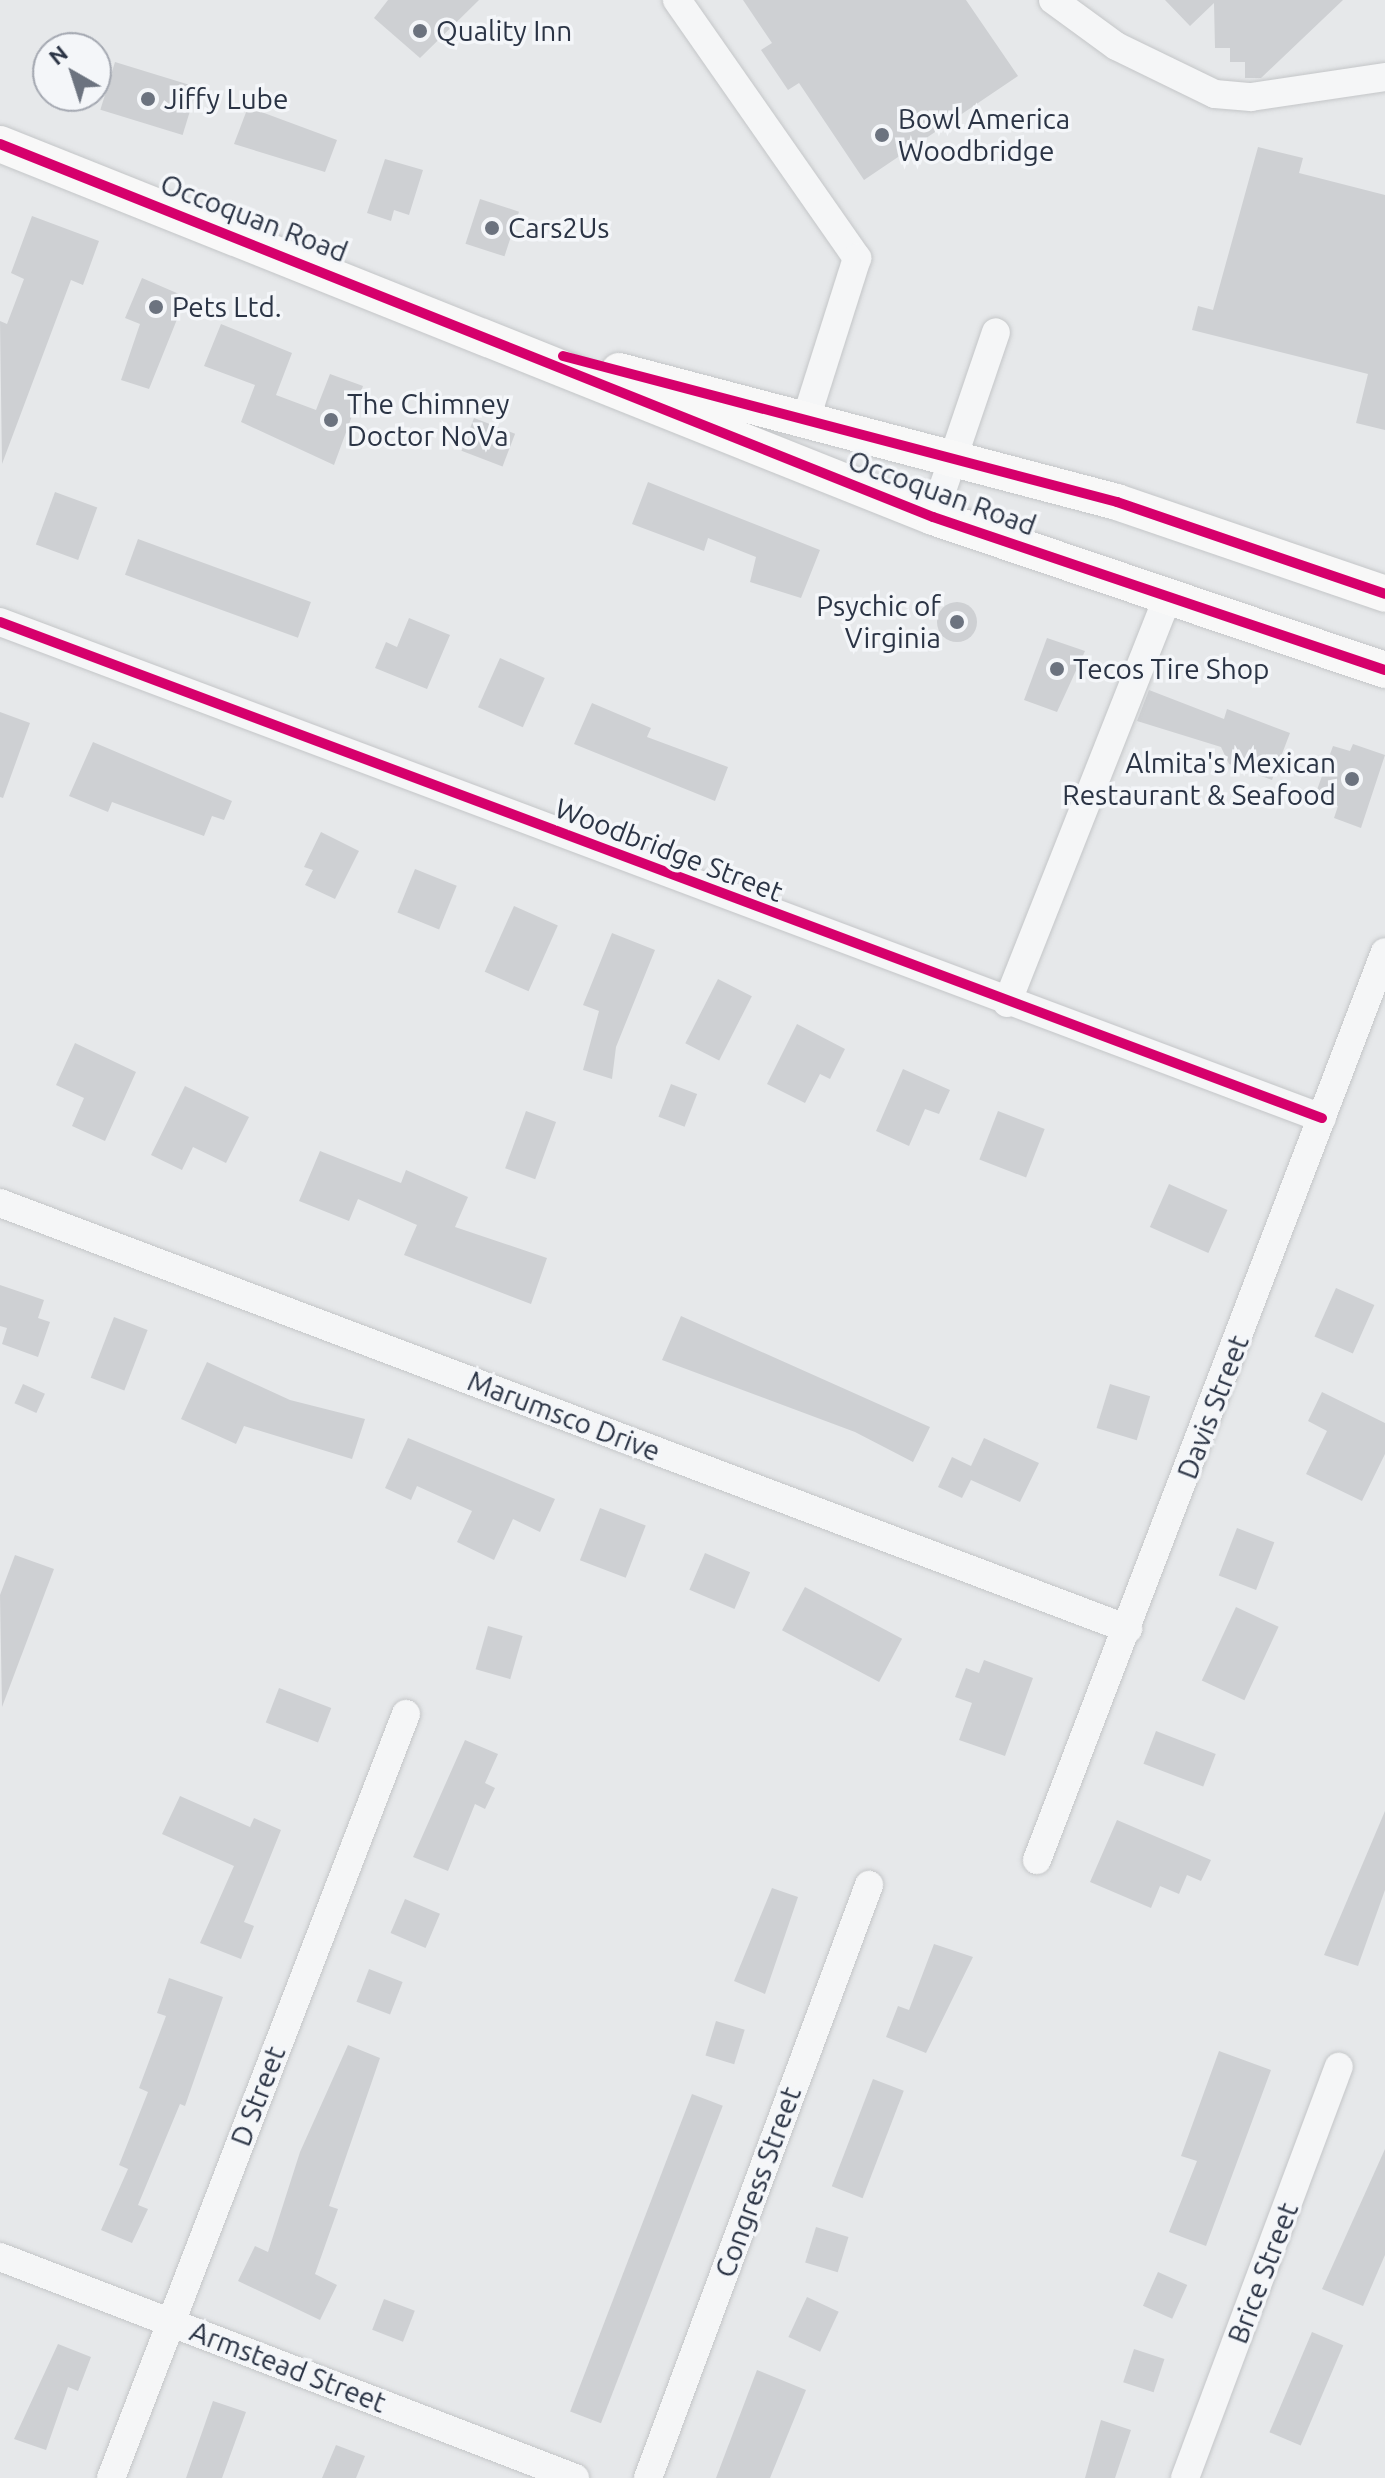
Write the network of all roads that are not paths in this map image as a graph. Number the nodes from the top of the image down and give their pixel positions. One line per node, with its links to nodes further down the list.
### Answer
1 (677, 0): 7 (street)
2 (1053, 0): 3 (street)
3 (1385, 77)
4 (0, 144): 6 (main road, Occoquan Road)
5 (996, 332): 8 (street)
6 (491, 337): 7 (main road, Occoquan Road); 9 (main road, Occoquan Road)
7 (806, 419): 8 (main road, Occoquan Road)
8 (952, 459): 9 (street); 10 (main road, Occoquan Road)
9 (933, 517): 11 (main road, Occoquan Road)
10 (1385, 594)
11 (1168, 597): 13 (main road, Occoquan Road); 15 (street)
12 (0, 622): 15 (street, Woodbridge Street)
13 (1385, 670)
14 (1385, 952): 16 (street, Davis Street)
15 (1007, 1003): 16 (street, Woodbridge Street)
16 (1322, 1118): 18 (street, Davis Street)
17 (0, 1203): 18 (street, Marumsco Drive)
18 (1128, 1629): 20 (street, Davis Street)
19 (406, 1714): 24 (street, D Street)
20 (1037, 1860)
21 (869, 1885): 27 (street, Congress Street)
22 (1339, 2067): 28 (street, Brice Street)
23 (0, 2257): 24 (street, Armstead Street)
24 (171, 2322): 25 (street, D Street); 26 (street, Armstead Street)
25 (111, 2478)
26 (575, 2478)
27 (648, 2478)
28 (1185, 2478)

